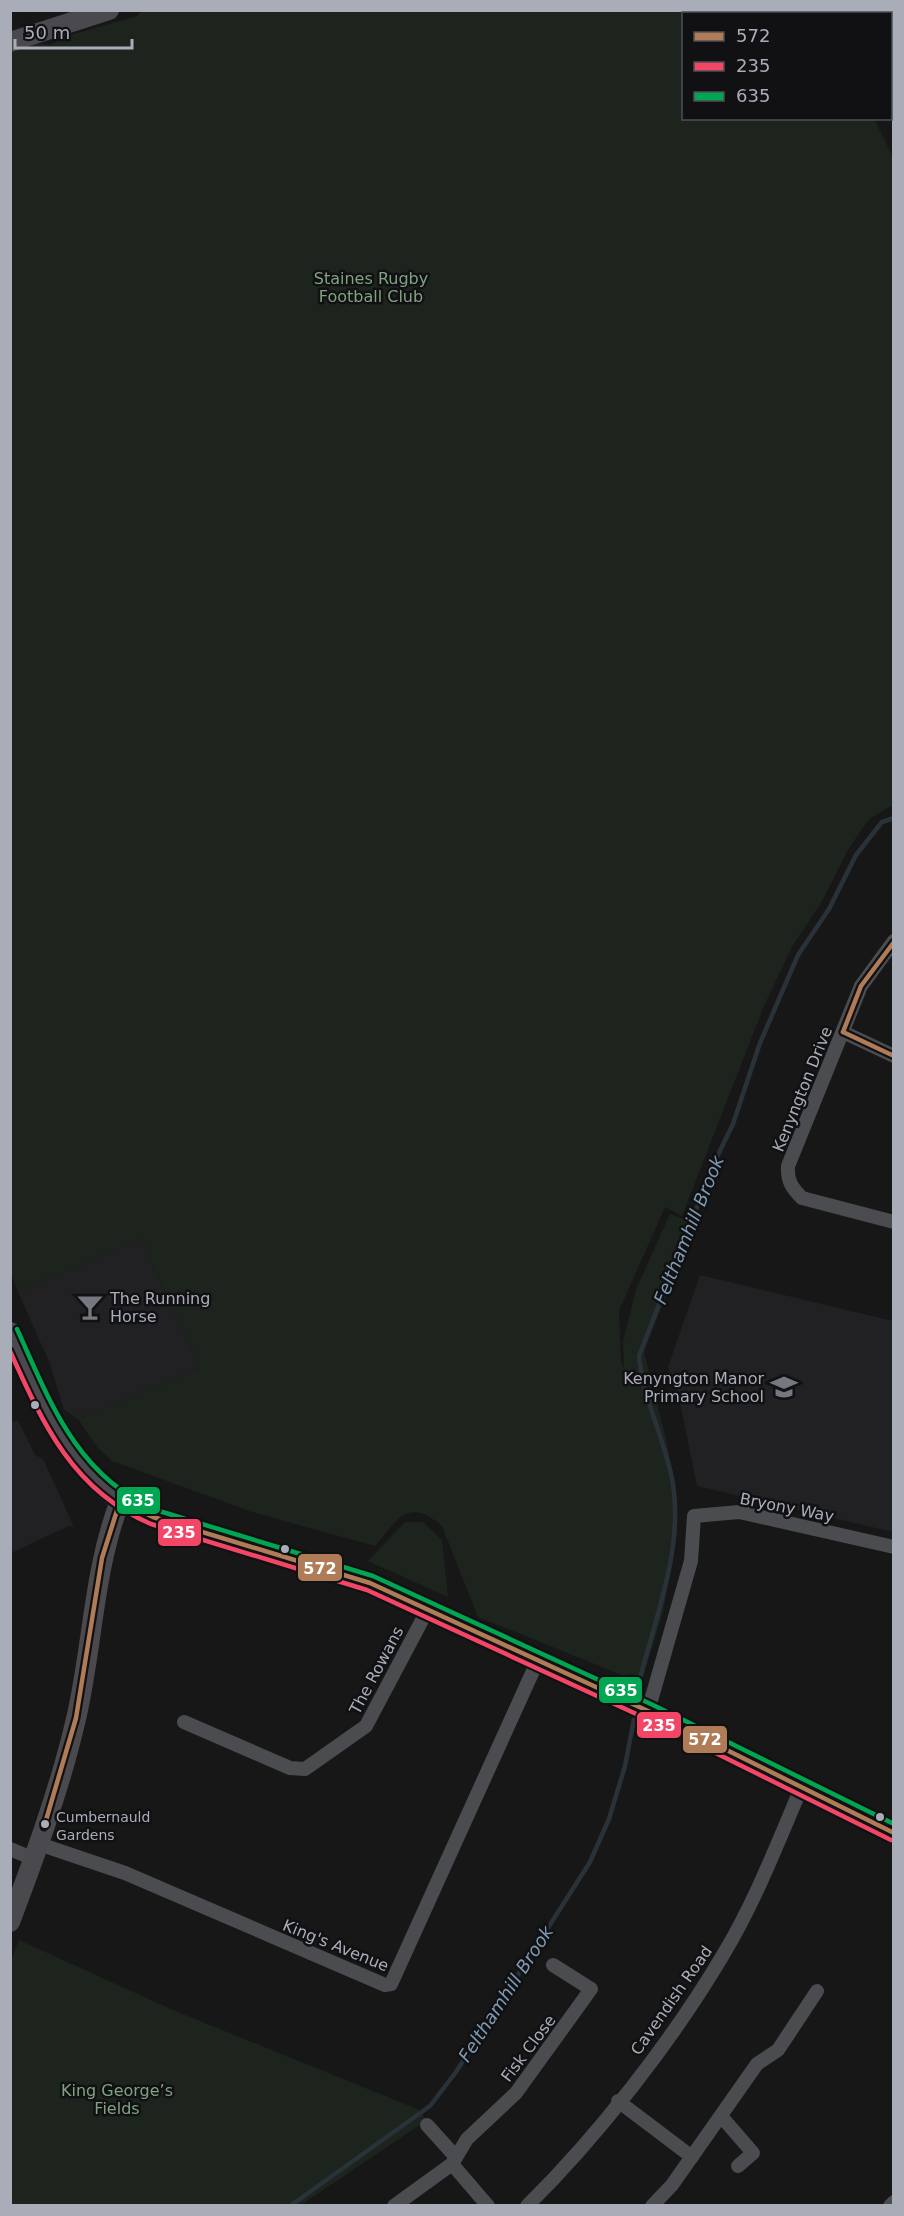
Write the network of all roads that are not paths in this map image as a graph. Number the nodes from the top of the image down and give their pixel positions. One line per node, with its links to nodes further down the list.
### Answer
1 (109, 10): 2 (street)
2 (10, 42)
3 (894, 941): 4 (street, Kenyngton Drive)
4 (843, 1032): 5 (street); 6 (street, Kenyngton Drive)
5 (894, 1056)
6 (894, 1222)
7 (10, 1332): 8 (street)
8 (120, 1501): 10 (street); 17 (street)
9 (894, 1547): 12 (street, Bryony Way)
10 (428, 1609): 11 (street); 13 (street, The Rowans)
11 (538, 1660): 12 (street); 17 (street, King's Avenue)
12 (648, 1711): 14 (street)
13 (184, 1722)
14 (802, 1786): 15 (street); 21 (street, Cavendish Road)
15 (894, 1833)
16 (10, 1849): 17 (street)
17 (36, 1851): 18 (street)
18 (10, 1922)
19 (553, 1965): 25 (street, Fisk Close)
20 (817, 1991): 22 (street)
21 (618, 2101): 24 (street); 30 (street, Cavendish Road)
22 (721, 2116): 24 (street); 26 (street)
23 (427, 2125): 25 (street)
24 (692, 2157): 31 (street)
25 (453, 2160): 28 (street); 29 (street)
26 (738, 2166)
27 (894, 2202): 32 (street)
28 (394, 2205)
29 (488, 2205)
30 (527, 2205)
31 (652, 2205)
32 (890, 2205)

